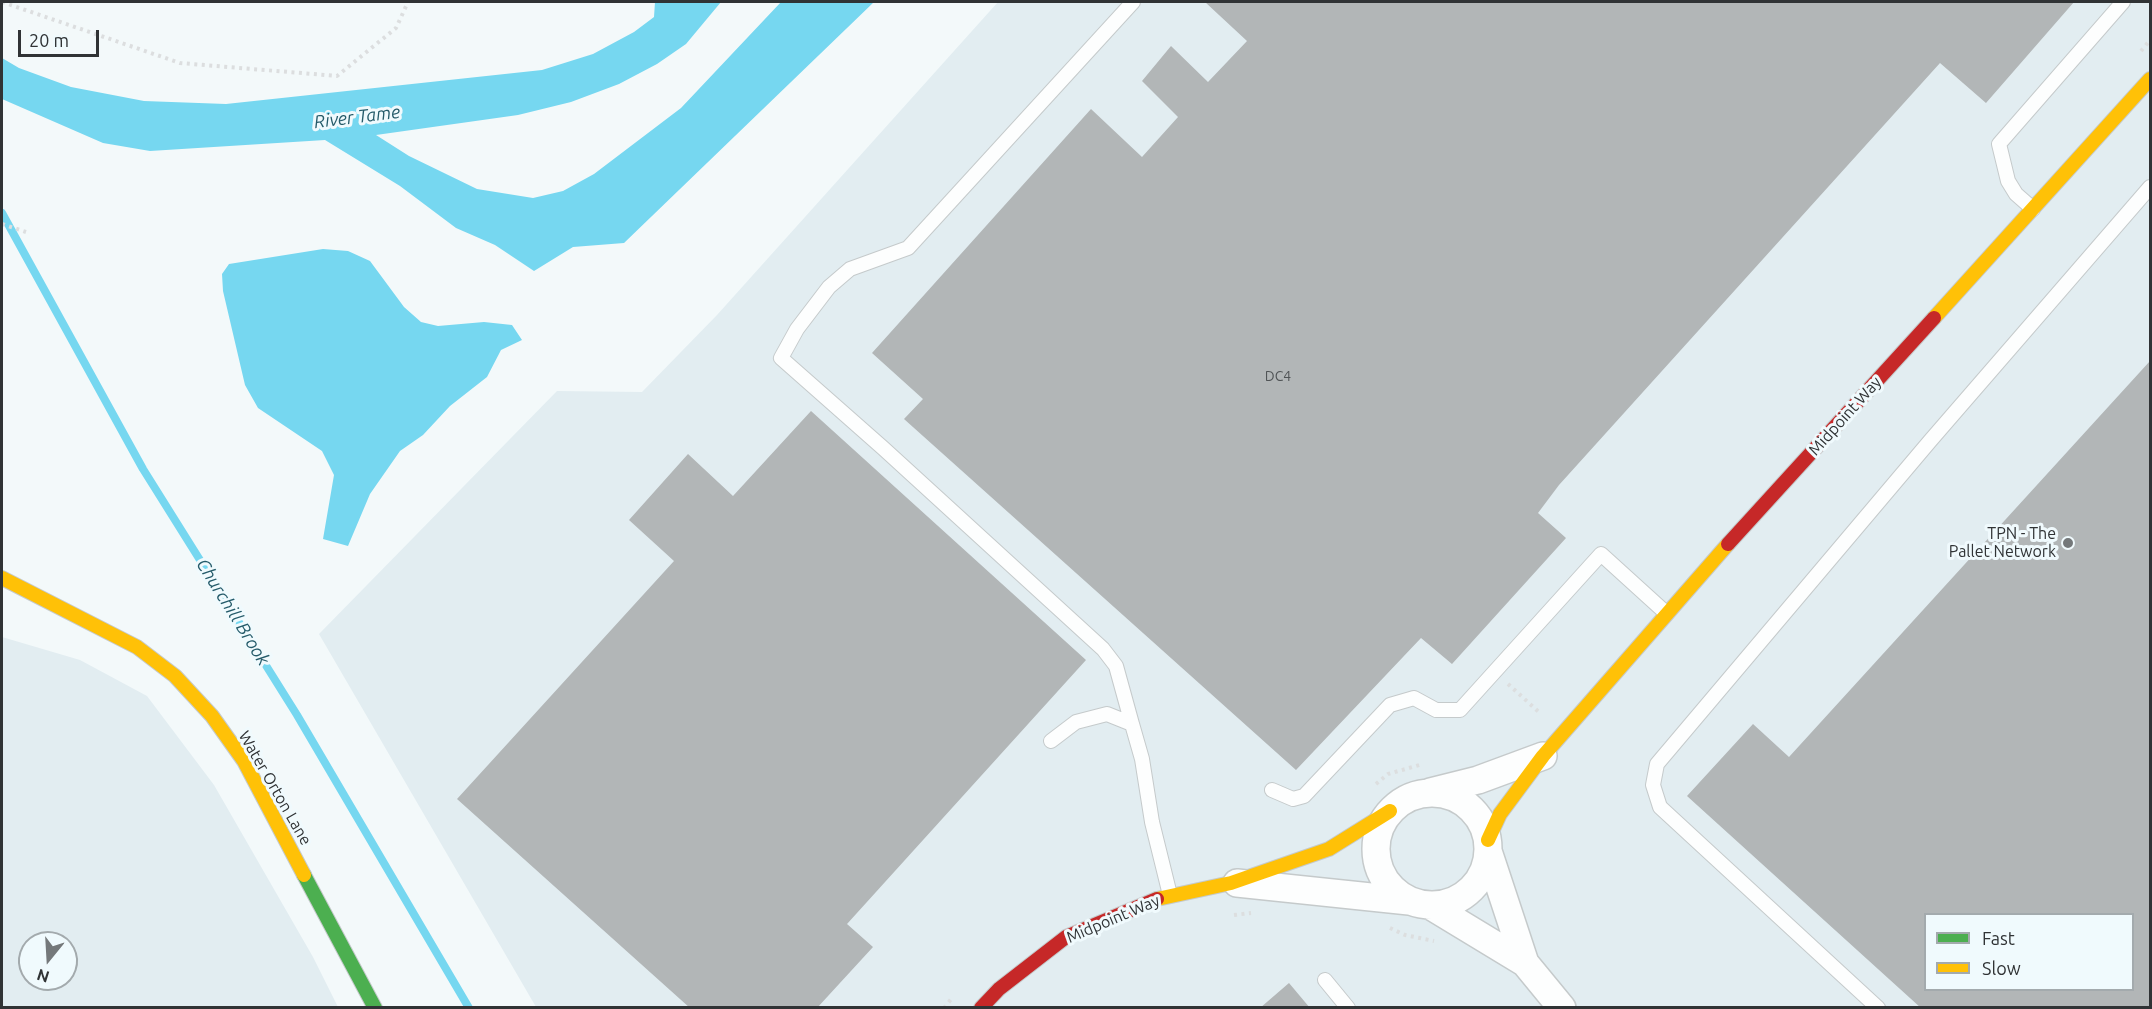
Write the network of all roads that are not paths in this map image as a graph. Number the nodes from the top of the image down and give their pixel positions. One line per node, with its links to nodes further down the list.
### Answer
1 (1133, 2): 8 (lane)
2 (2123, 2): 5 (lane)
3 (2151, 79): 5 (street, Midpoint Way)
4 (2151, 187): 24 (lane)
5 (2033, 209): 7 (street, Midpoint Way)
6 (2, 578): 20 (street, Water Orton Lane)
7 (1666, 614): 10 (street, Midpoint Way); 11 (lane)
8 (1132, 724): 9 (lane); 16 (lane)
9 (1051, 741)
10 (1543, 756): 12 (street, Midpoint Way); 14 (street, Midpoint Way)
11 (1272, 790)
12 (1429, 793): 13 (street); 14 (street)
13 (1390, 811): 15 (street, Midpoint Way); 17 (street)
14 (1488, 845): 17 (street); 18 (street, Midpoint Way)
15 (1231, 883): 16 (street, Midpoint Way); 17 (street, Midpoint Way)
16 (1170, 894): 21 (street, Midpoint Way)
17 (1420, 903): 18 (street, Midpoint Way)
18 (1525, 963): 23 (street, Midpoint Way)
19 (1325, 980): 22 (lane)
20 (375, 1008)
21 (981, 1008)
22 (1348, 1008)
23 (1562, 1008)
24 (1878, 1008)

